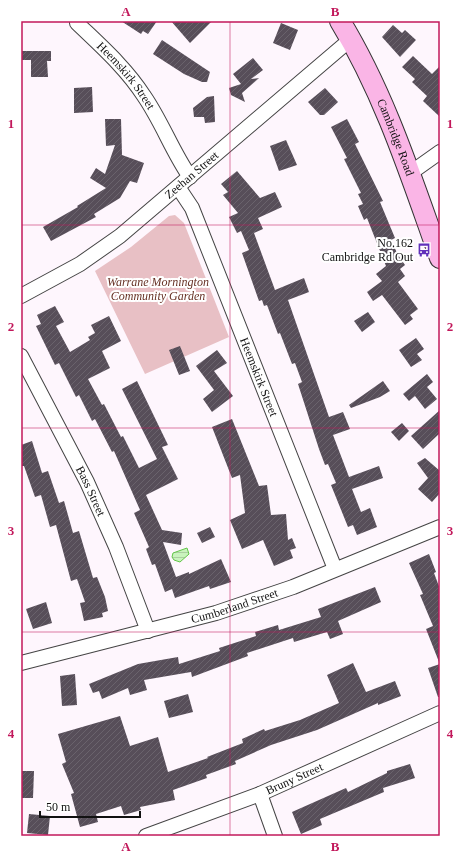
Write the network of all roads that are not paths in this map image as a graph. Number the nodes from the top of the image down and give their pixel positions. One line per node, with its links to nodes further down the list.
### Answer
1 (340, 21): 3 (main road, Cambridge Road)
2 (77, 23): 6 (street, Heemskirk Street)
3 (351, 39): 5 (main road, Cambridge Road); 6 (street, Zeehan Street)
4 (440, 152): 5 (street)
5 (409, 174): 8 (main road, Cambridge Road)
6 (190, 177): 7 (street, Zeehan Street)
7 (178, 187): 9 (street, Zeehan Street); 12 (street, Heemskirk Street)
8 (440, 258)
9 (21, 296)
10 (21, 356): 13 (street, Bass Street)
11 (440, 527): 12 (street, Cumberland Street)
12 (335, 569): 13 (street, Cumberland Street)
13 (148, 631): 14 (street, Cumberland Street)
14 (21, 663)
15 (440, 713): 16 (street, Bruny Street)
16 (260, 794): 17 (street, Bruny Street); 18 (street)
17 (146, 836)
18 (275, 836)

